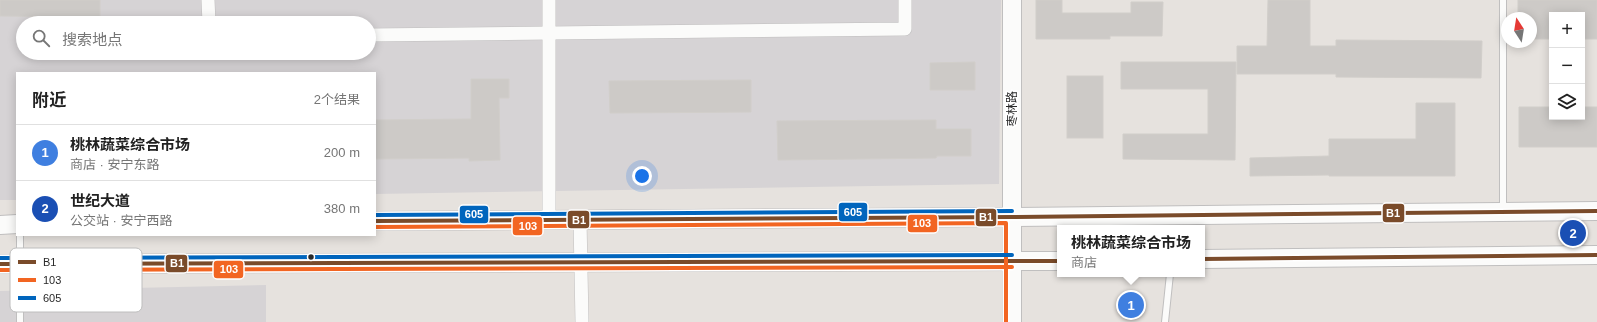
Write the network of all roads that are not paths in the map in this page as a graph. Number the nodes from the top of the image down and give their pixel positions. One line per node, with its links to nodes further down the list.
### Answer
1 (208, 0): 6 (street)
2 (549, 0): 7 (street)
3 (905, 0): 7 (street)
4 (1012, 0): 11 (main road, 枣林路)
5 (1502, 0): 10 (lane)
6 (209, 16)
7 (549, 33): 8 (street); 13 (street)
8 (376, 35)
9 (1597, 211): 10 (main road)
10 (1503, 212): 11 (main road)
11 (1012, 218): 12 (main road); 21 (main road, 枣林路)
12 (580, 219): 13 (main road); 23 (street)
13 (549, 220): 14 (main road)
14 (376, 221)
15 (16, 224): 16 (main road)
16 (0, 225)
17 (20, 236): 18 (lane)
18 (20, 248)
19 (1597, 255): 20 (main road)
20 (1205, 259)
21 (1012, 261): 22 (main road); 23 (main road); 27 (main road, 枣林路)
22 (1057, 261)
23 (581, 262): 24 (main road); 26 (street)
24 (142, 264)
25 (1170, 277): 28 (lane)
26 (582, 322)
27 (1012, 322)
28 (1165, 322)

